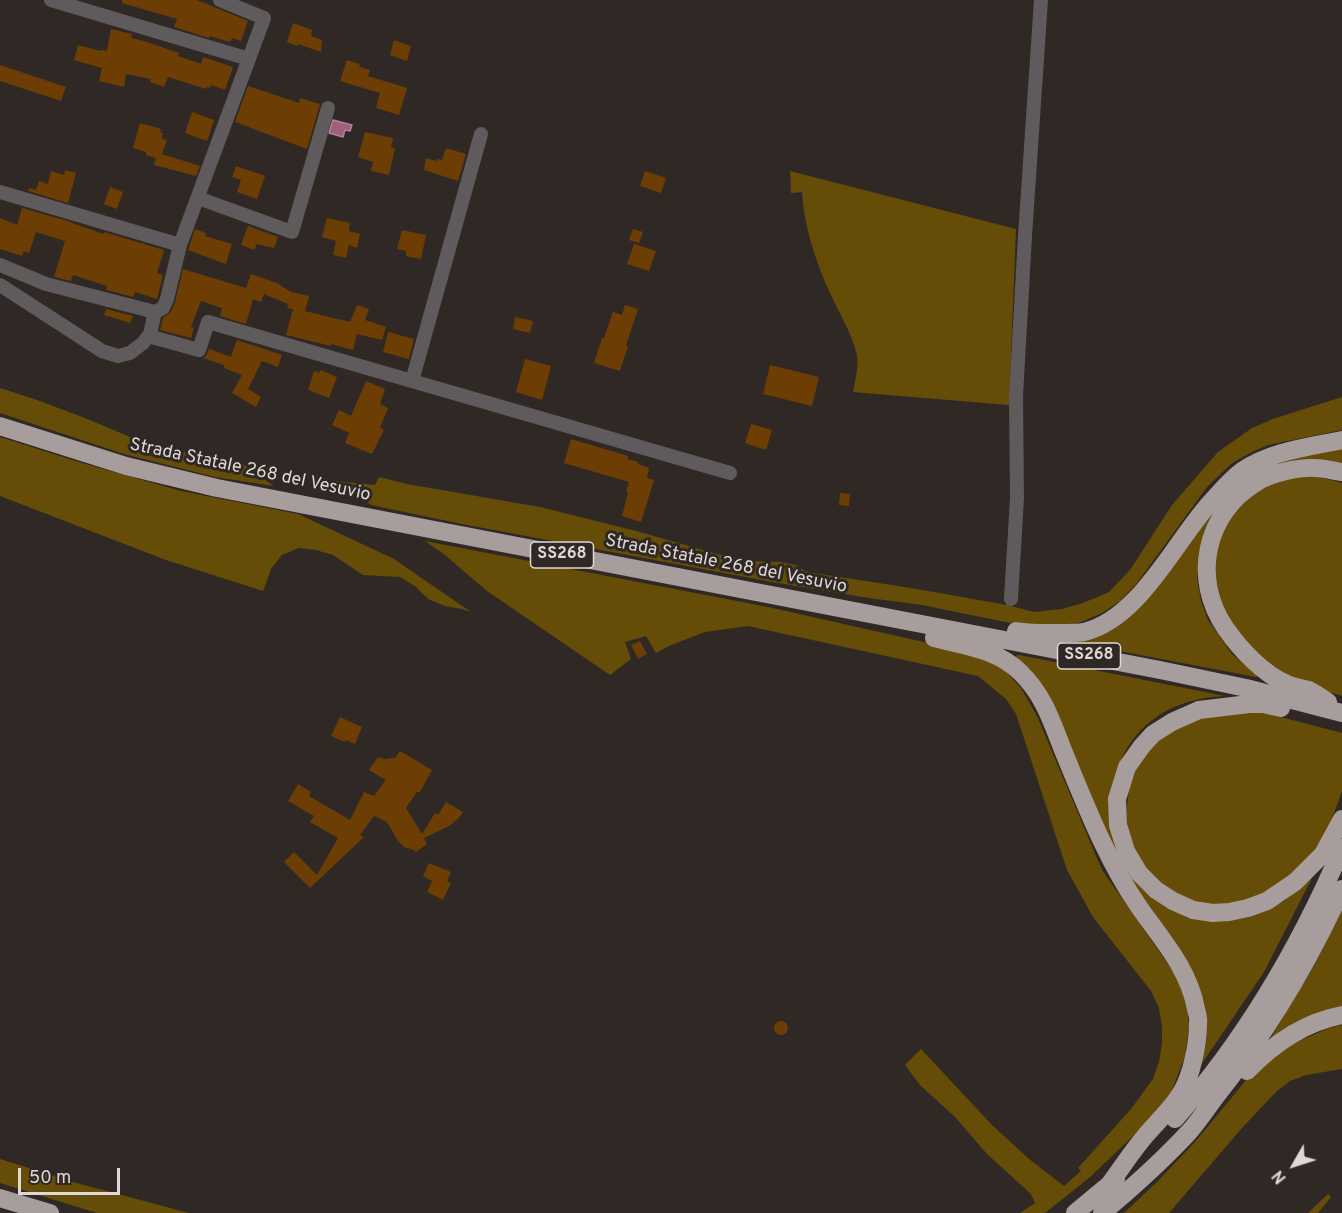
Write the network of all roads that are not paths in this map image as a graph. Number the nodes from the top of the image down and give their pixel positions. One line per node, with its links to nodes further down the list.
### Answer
1 (51, 0): 4 (street)
2 (220, 0): 4 (street)
3 (1041, 0): 19 (street)
4 (249, 59): 8 (street)
5 (328, 108): 8 (street)
6 (481, 134): 14 (street)
7 (0, 192): 9 (street)
8 (198, 198): 9 (street)
9 (180, 245): 12 (street)
10 (0, 265): 12 (street)
11 (0, 285): 13 (street)
12 (155, 312): 13 (street)
13 (148, 336): 14 (street)
14 (412, 381): 18 (street)
15 (0, 426): 20 (highway, Strada Statale 268 del Vesuvio / SS268)
16 (1342, 440): 21 (highway)
17 (1342, 472): 22 (highway)
18 (730, 473)
19 (1011, 599)
20 (838, 608): 21 (highway, Strada Statale 268 del Vesuvio / SS268); 30 (highway)
21 (882, 616): 22 (highway, Strada Statale 268 del Vesuvio / SS268)
22 (1342, 712)
23 (1342, 721): 24 (highway)
24 (1342, 819)
25 (1342, 848): 30 (highway)
26 (1342, 889): 28 (highway)
27 (1342, 1015): 28 (highway)
28 (1190, 1131): 29 (highway)
29 (1154, 1166): 34 (highway); 35 (highway)
30 (1108, 1186): 33 (highway)
31 (0, 1198): 32 (highway)
32 (50, 1213)
33 (1075, 1213)
34 (1102, 1213)
35 (1114, 1213)

